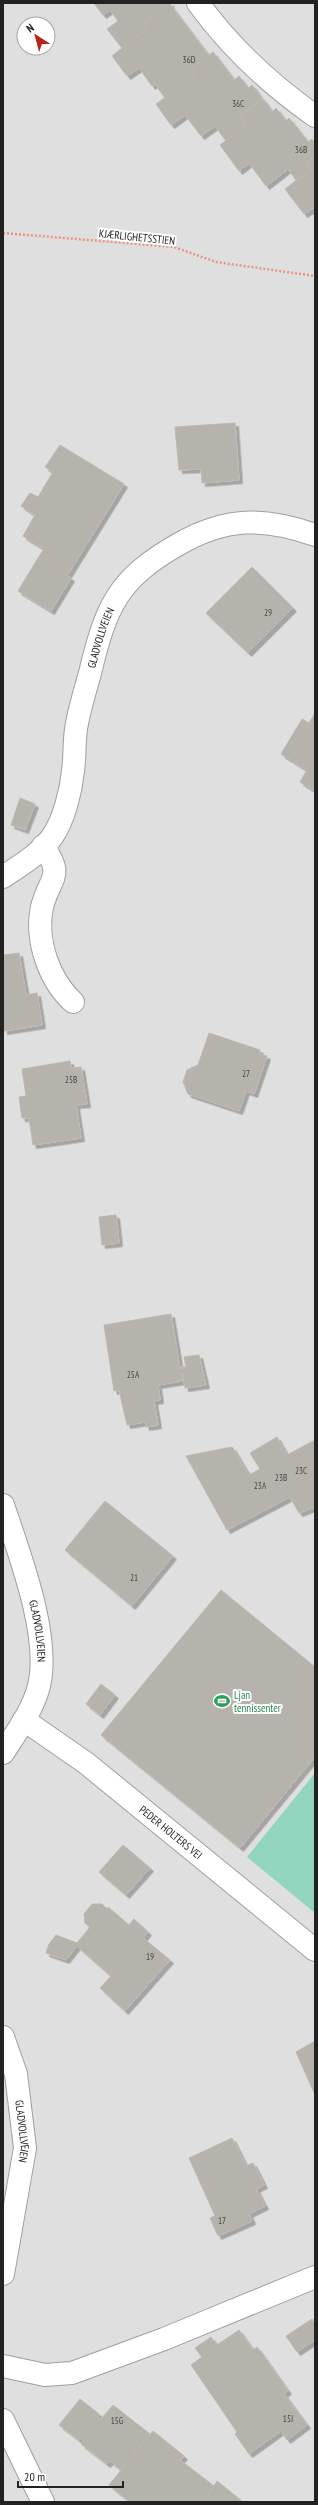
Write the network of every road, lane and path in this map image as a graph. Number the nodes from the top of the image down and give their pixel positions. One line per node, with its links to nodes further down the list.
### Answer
1 (198, 3): 2 (street)
2 (315, 116)
3 (3, 234): 4 (path, KJÆRLIGHETSSTIEN)
4 (315, 276)
5 (315, 535): 6 (street, GLADVOLLVEIEN)
6 (43, 846): 7 (street, GLADVOLLVEIEN); 8 (street)
7 (3, 877)
8 (73, 1002)
9 (3, 1505): 10 (street, GLADVOLLVEIEN)
10 (24, 1720): 11 (street, GLADVOLLVEIEN); 12 (street, PEDER HOLTERS VEI)
11 (3, 1753)
12 (315, 1950)
13 (3, 2038): 14 (street, GLADVOLLVEIEN)
14 (3, 2274)
15 (315, 2278): 16 (street)
16 (3, 2366)
17 (3, 2420): 18 (street)
18 (43, 2502)

